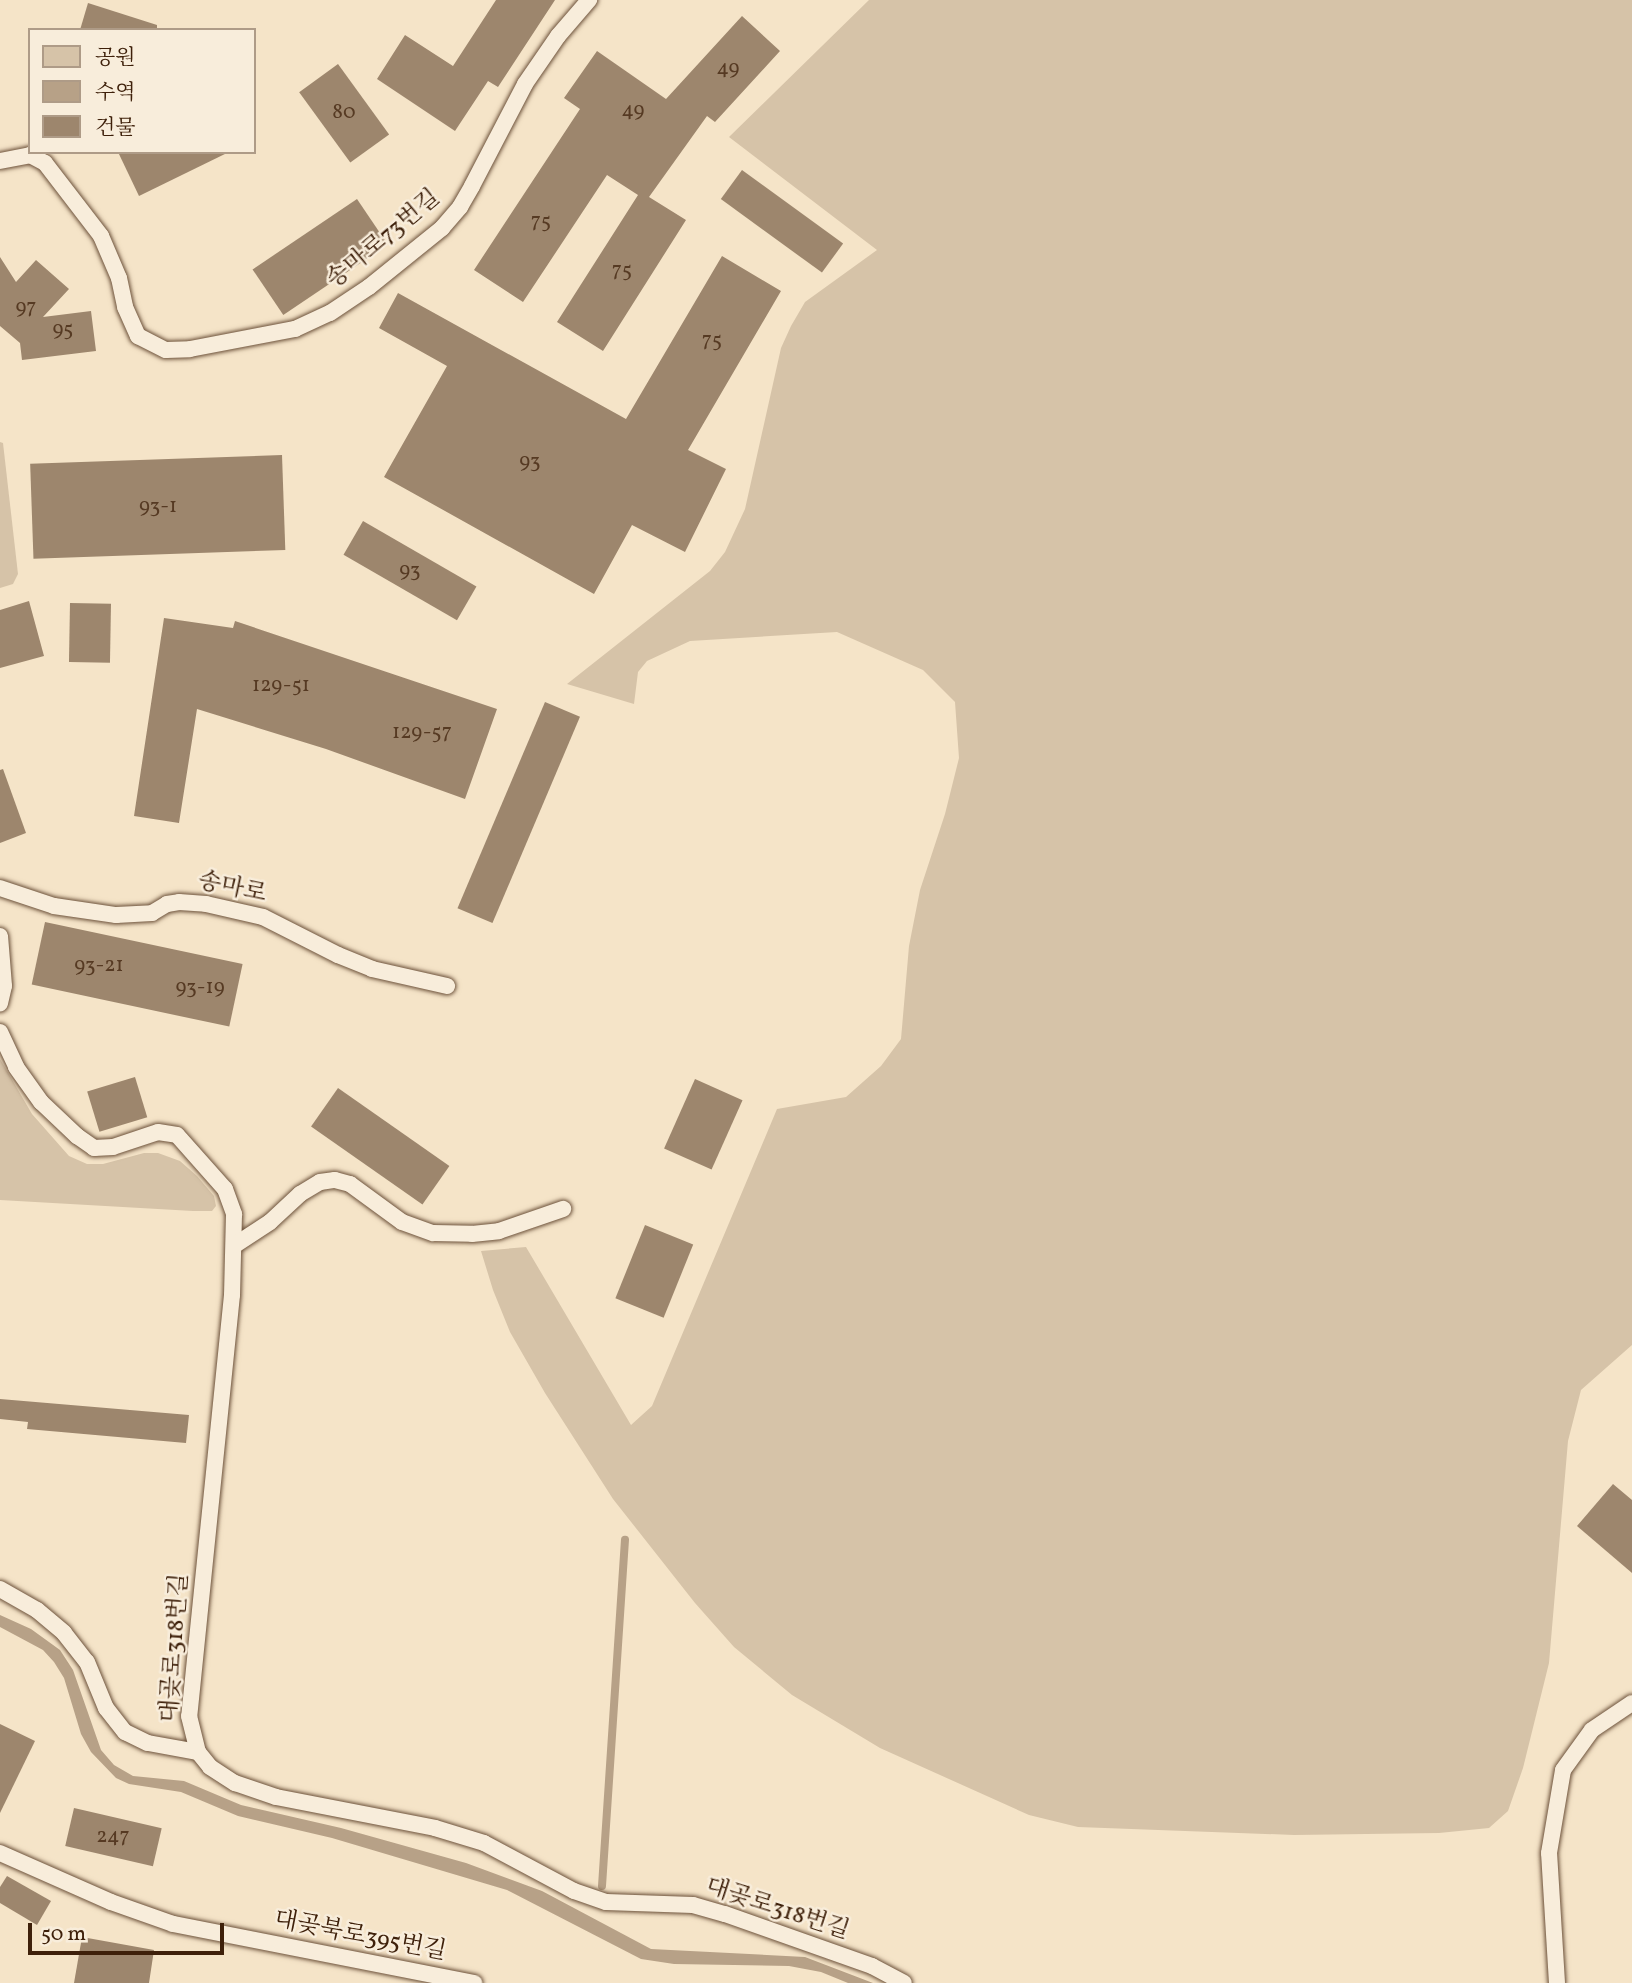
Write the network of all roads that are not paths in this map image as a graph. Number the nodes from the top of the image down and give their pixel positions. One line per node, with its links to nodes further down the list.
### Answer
1 (589, 0): 2 (lane, 송마로73번길)
2 (0, 161)
3 (0, 888): 5 (lane, 송마로)
4 (0, 936): 6 (lane)
5 (447, 986)
6 (0, 1003)
7 (0, 1032): 9 (lane, 대곶로318번길)
8 (563, 1209): 9 (lane)
9 (235, 1245): 12 (lane, 대곶로318번길)
10 (0, 1588): 12 (lane)
11 (1632, 1703): 16 (lane)
12 (198, 1752): 15 (lane, 대곶로318번길)
13 (0, 1853): 14 (lane, 대곶북로395번길)
14 (474, 1983)
15 (904, 1983)
16 (1557, 1983)

